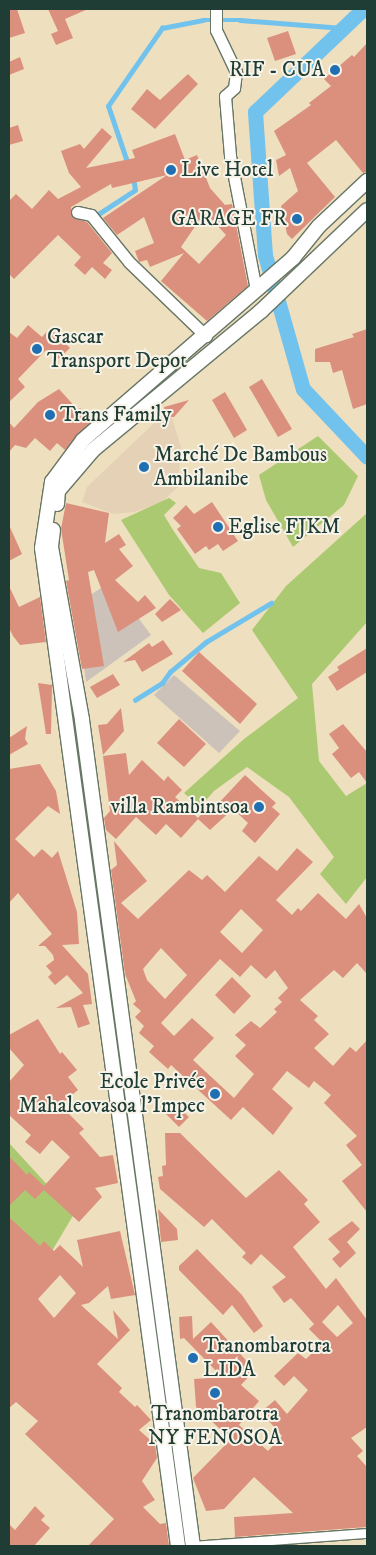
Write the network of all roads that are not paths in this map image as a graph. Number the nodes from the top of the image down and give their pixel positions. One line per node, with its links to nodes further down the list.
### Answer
1 (216, 9): 5 (street)
2 (367, 180): 5 (street)
3 (367, 210): 9 (street)
4 (77, 212): 6 (street)
5 (258, 288): 6 (street)
6 (206, 336): 8 (street)
7 (367, 1533): 9 (street)
8 (178, 1546)
9 (193, 1546)

